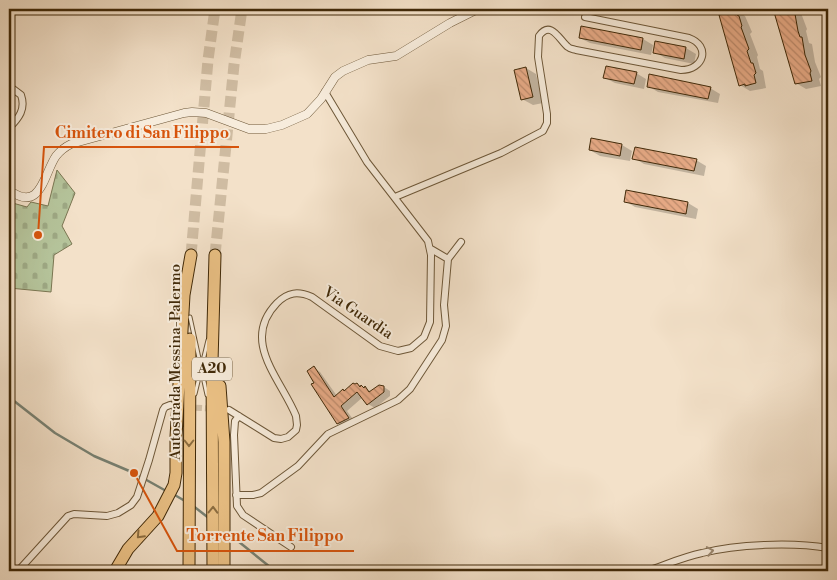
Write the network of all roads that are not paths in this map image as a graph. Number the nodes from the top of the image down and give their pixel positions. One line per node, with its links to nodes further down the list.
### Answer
1 (478, 9): 4 (street)
2 (584, 17): 7 (street)
3 (9, 86): 5 (street)
4 (325, 92): 6 (street); 7 (street, Via Guardia)
5 (9, 128)
6 (9, 190)
7 (395, 197): 9 (street, Via Guardia)
8 (461, 242): 11 (street)
9 (430, 249): 11 (street); 18 (street, Via Guardia)
10 (215, 255): 12 (highway, A20)
11 (448, 259): 22 (street)
12 (214, 280): 14 (highway, A20); 21 (highway)
13 (190, 318): 15 (lane); 19 (highway, Autostrada Messina-Palermo / A20); 26 (highway, Autostrada Messina-Palermo / A20, one-way to 26)
14 (213, 318): 15 (lane); 20 (highway, A20)
15 (201, 368): 19 (lane); 20 (lane)
16 (170, 405): 25 (street)
17 (229, 410): 18 (street, Via Guardia)
18 (239, 416): 22 (street)
19 (189, 417): 27 (highway, Autostrada Messina-Palermo / A20, one-way to 27)
20 (213, 418): 21 (highway, A20)
21 (219, 486): 28 (highway, A20, one-way to 21); 29 (highway)
22 (236, 495): 23 (street)
23 (291, 547)
24 (828, 548): 30 (street, one-way to 24)
25 (18, 571)
26 (115, 571)
27 (189, 571)
28 (213, 571)
29 (224, 571)
30 (648, 571)

